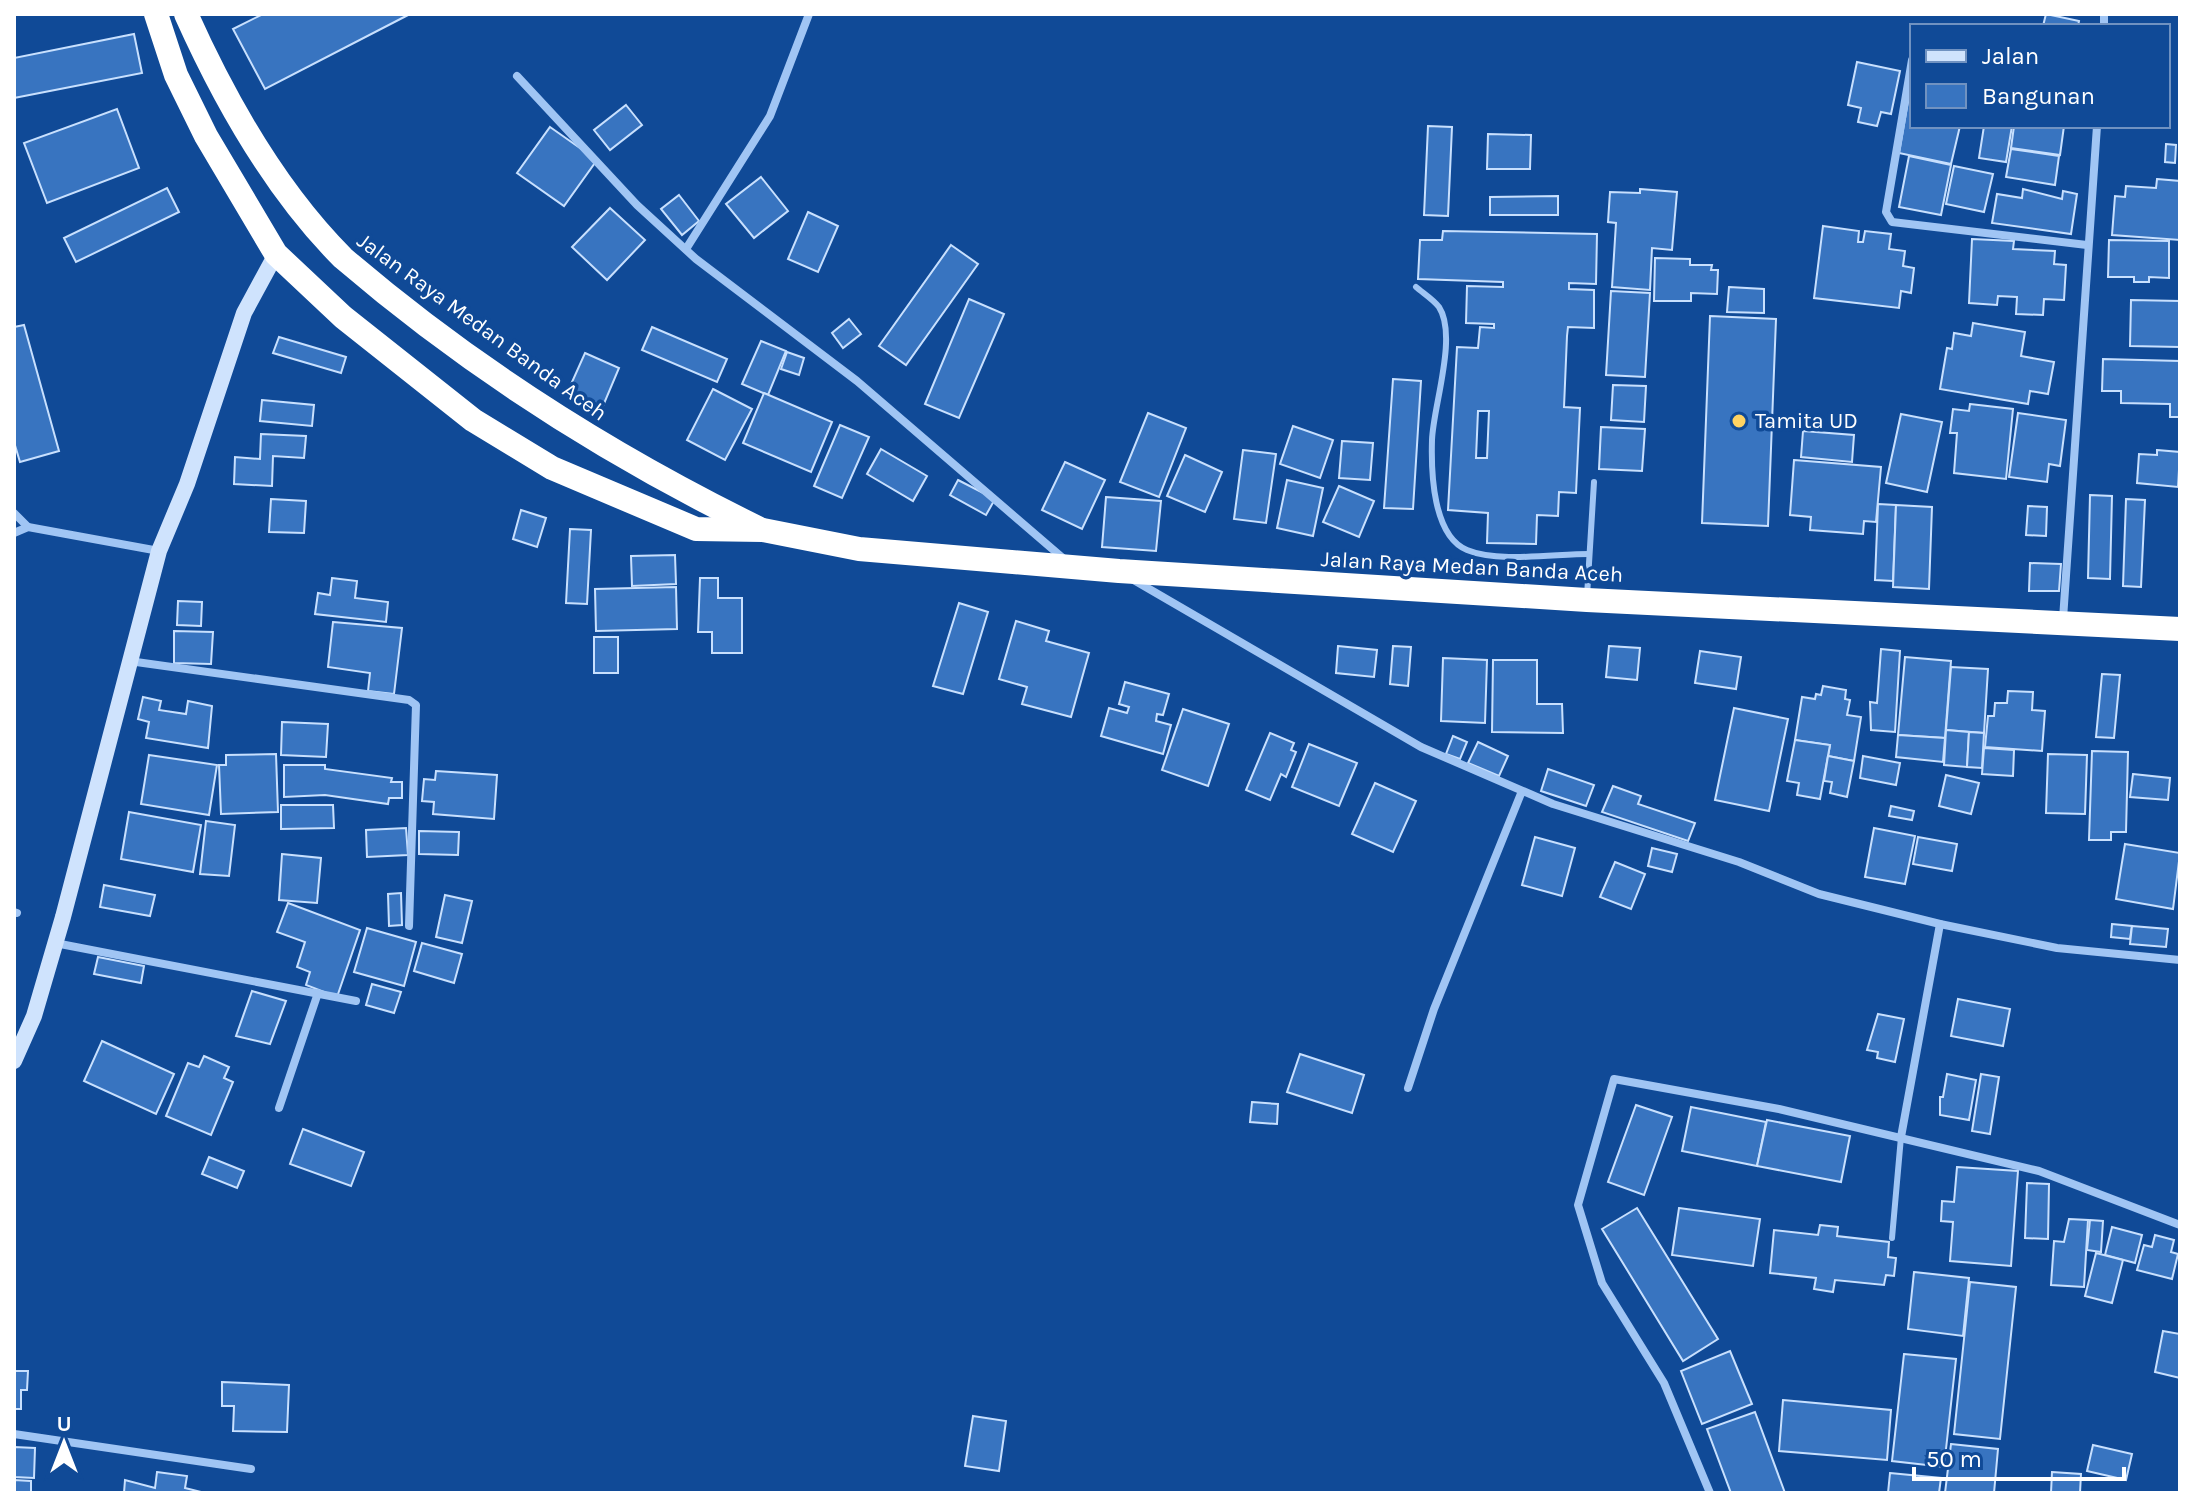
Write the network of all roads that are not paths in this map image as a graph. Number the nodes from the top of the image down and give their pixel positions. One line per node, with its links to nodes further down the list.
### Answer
1 (156, 14): 9 (highway, Jalan Raya Medan Banda Aceh)
2 (186, 14): 14 (highway, Jalan Raya Medan Banda Aceh)
3 (809, 14): 8 (street)
4 (1910, 72): 7 (street)
5 (517, 76): 8 (street)
6 (2097, 128): 7 (street)
7 (2087, 245): 21 (street)
8 (686, 249): 18 (street)
9 (276, 254): 14 (highway, Jalan Raya Medan Banda Aceh); 16 (street)
10 (1416, 287): 17 (lane)
11 (1594, 482): 17 (lane)
12 (14, 513): 13 (street)
13 (28, 527): 15 (street); 16 (street)
14 (763, 530): 18 (highway, Jalan Raya Medan Banda Aceh)
15 (14, 533)
16 (159, 551): 23 (street)
17 (1589, 554): 20 (lane)
18 (1074, 568): 19 (highway, Jalan Raya Medan Banda Aceh)
19 (1119, 571): 20 (highway, Jalan Raya Medan Banda Aceh); 24 (street)
20 (1587, 600): 21 (highway, Jalan Raya Medan Banda Aceh)
21 (2063, 624): 22 (highway, Jalan Raya Medan Banda Aceh)
22 (2180, 629)
23 (128, 661): 26 (street); 27 (street)
24 (1522, 791): 25 (street); 32 (street)
25 (1940, 924): 28 (street); 34 (street)
26 (409, 926)
27 (55, 943): 29 (street); 31 (street)
28 (2180, 960)
29 (318, 993): 30 (street); 33 (street)
30 (356, 1001)
31 (14, 1061)
32 (1408, 1088)
33 (279, 1108)
34 (1901, 1137): 35 (street); 36 (lane); 39 (street)
35 (2180, 1225)
36 (1892, 1238)
37 (14, 1434): 38 (street)
38 (251, 1469)
39 (1710, 1493)

